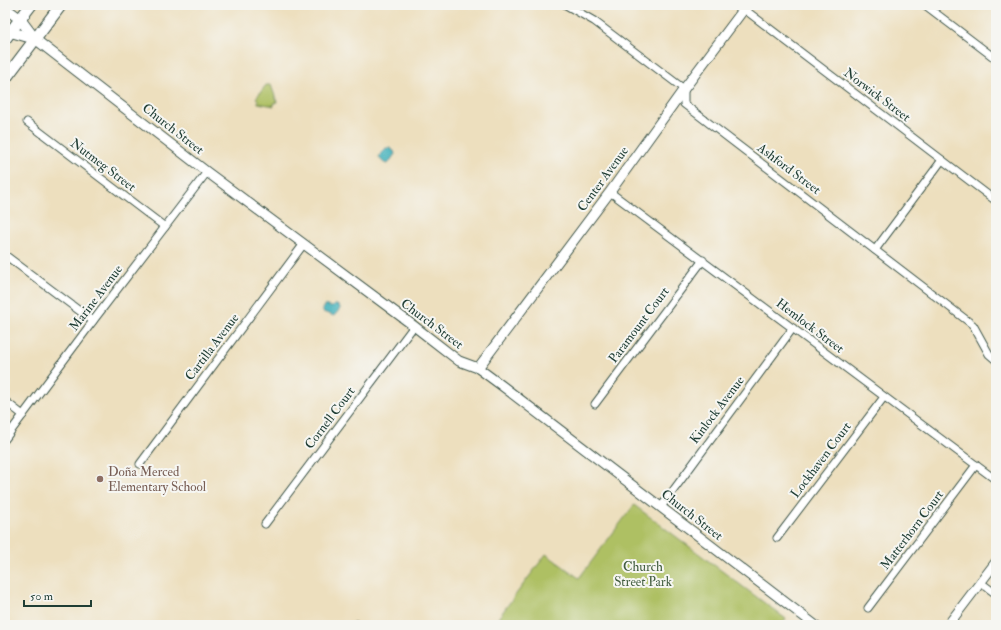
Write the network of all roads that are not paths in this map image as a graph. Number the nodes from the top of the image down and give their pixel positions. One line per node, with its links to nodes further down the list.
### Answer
1 (30, 5): 7 (main road)
2 (61, 5): 9 (main road)
3 (566, 5): 12 (street)
4 (925, 5): 10 (street)
5 (745, 7): 12 (street, Center Avenue); 14 (street, Norwick Street)
6 (5, 8): 7 (main road, Church Street)
7 (20, 19): 8 (main road); 9 (main road, Church Street)
8 (7, 33): 9 (main road, Church Street)
9 (35, 39): 11 (main road); 15 (street, Church Street)
10 (996, 59)
11 (5, 79)
12 (684, 89): 16 (street, Center Avenue); 20 (street, Ashford Street)
13 (27, 122): 18 (street, Nutmeg Street)
14 (942, 160): 17 (street, Norwick Street); 20 (street)
15 (207, 172): 18 (street, Marine Avenue); 19 (street, Church Street)
16 (610, 192): 22 (street, Hemlock Street); 27 (street, Center Avenue)
17 (996, 201)
18 (165, 227): 23 (street, Marine Avenue)
19 (303, 245): 24 (street, Church Street); 33 (street, Cartilla Avenue)
20 (875, 250): 26 (street, Ashford Street)
21 (5, 254): 23 (street)
22 (703, 260): 25 (street, Hemlock Street); 30 (street, Paramount Court)
23 (93, 321): 31 (street, Marine Avenue)
24 (414, 326): 27 (street, Church Street); 37 (street, Cornell Court)
25 (793, 328): 28 (street, Hemlock Street); 36 (street, Kinlock Avenue)
26 (996, 360)
27 (478, 368): 36 (street, Church Street)
28 (884, 397): 34 (street, Hemlock Street); 38 (street, Lockhaven Court)
29 (5, 401): 31 (street)
30 (595, 404)
31 (24, 415): 32 (street, Marine Avenue)
32 (5, 439)
33 (140, 464)
34 (976, 466): 35 (street, Hemlock Street); 42 (street, Matterhorn Court)
35 (996, 480)
36 (660, 507): 43 (street, Church Street)
37 (265, 524)
38 (777, 538)
39 (996, 562): 40 (street)
40 (980, 582): 41 (street); 44 (street)
41 (996, 594)
42 (868, 608)
43 (815, 625)
44 (948, 625)

